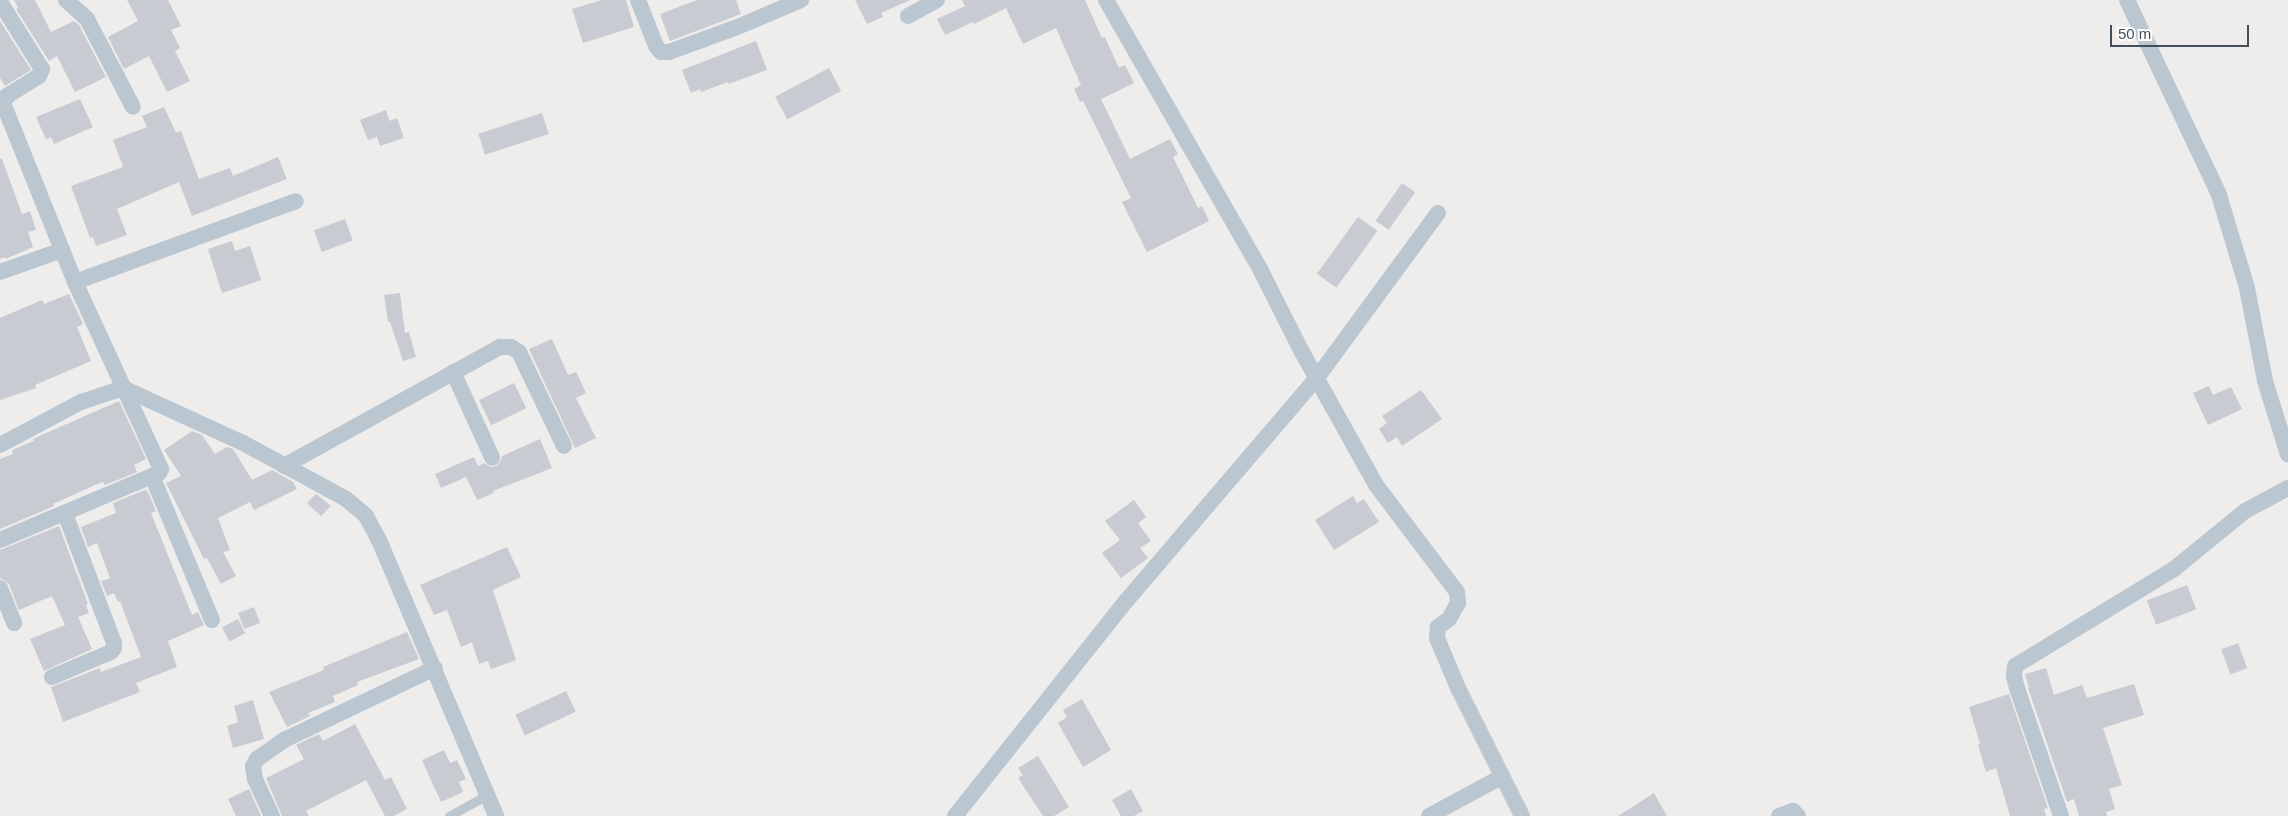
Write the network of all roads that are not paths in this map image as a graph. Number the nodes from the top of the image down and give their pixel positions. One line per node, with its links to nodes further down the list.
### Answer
1 (66, 0): 10 (street)
2 (638, 0): 3 (street)
3 (801, 0)
4 (936, 0): 8 (street)
5 (1106, 0): 17 (street)
6 (2127, 0): 21 (street)
7 (0, 2): 9 (street)
8 (908, 16)
9 (2, 96): 13 (street)
10 (133, 107)
11 (296, 201): 15 (street)
12 (1438, 213): 17 (street)
13 (62, 250): 14 (street); 15 (street)
14 (0, 272)
15 (75, 282): 18 (street)
16 (453, 372): 20 (street); 22 (street); 23 (street)
17 (1316, 379): 33 (street); 38 (street)
18 (123, 388): 19 (street); 23 (street); 24 (street)
19 (0, 444)
20 (564, 446)
21 (2288, 455)
22 (492, 457)
23 (284, 466): 31 (street)
24 (152, 476): 26 (street); 29 (street)
25 (2288, 488): 43 (street)
26 (65, 512): 27 (street); 32 (street)
27 (0, 540)
28 (0, 588): 30 (street)
29 (212, 620)
30 (14, 623)
31 (435, 668): 34 (street); 35 (street)
32 (52, 677)
33 (1501, 777): 39 (street); 40 (street)
34 (488, 796): 36 (lane); 37 (street)
35 (272, 816)
36 (449, 816)
37 (496, 816)
38 (955, 816)
39 (1429, 816)
40 (1522, 816)
41 (1779, 816): 42 (street)
42 (1798, 816)
43 (2061, 816)

